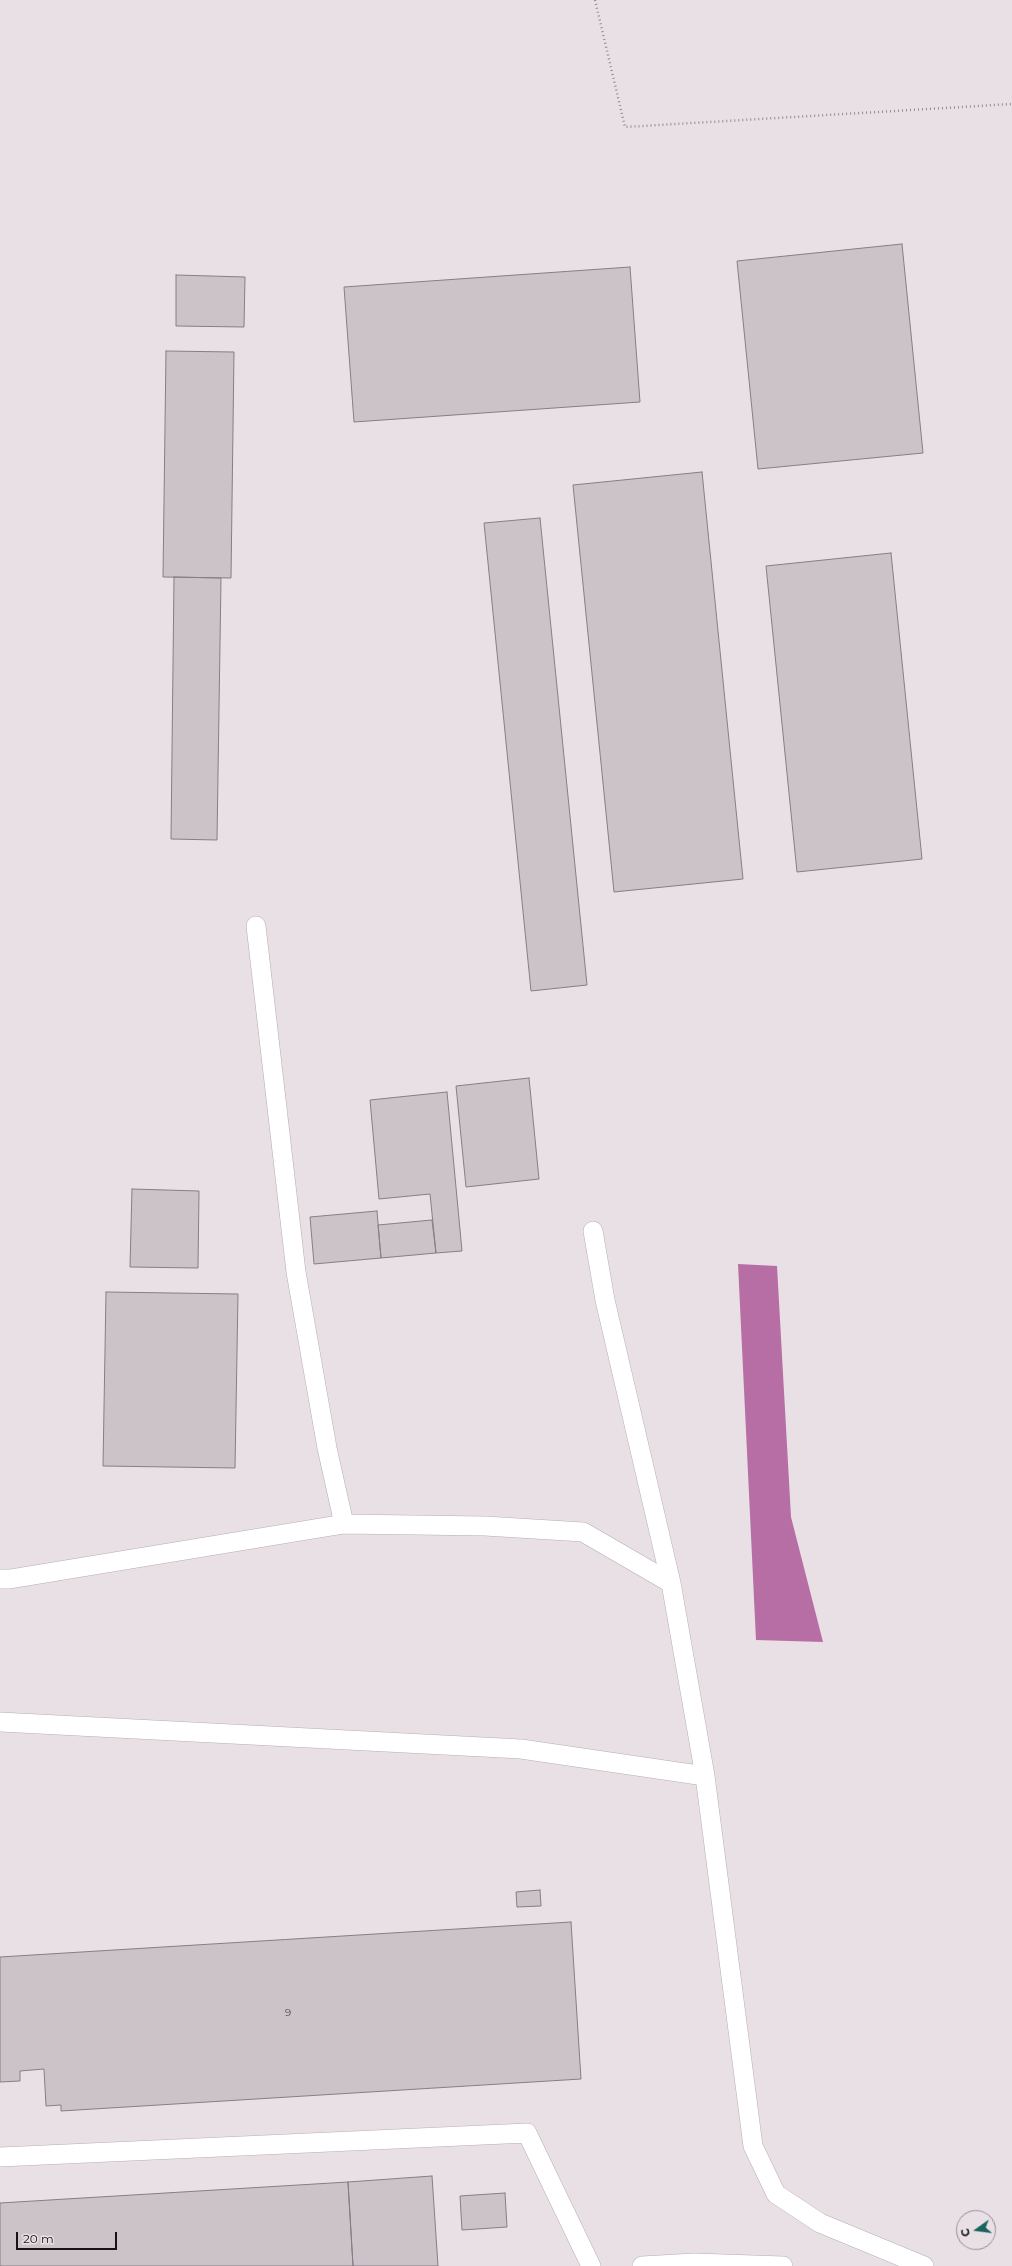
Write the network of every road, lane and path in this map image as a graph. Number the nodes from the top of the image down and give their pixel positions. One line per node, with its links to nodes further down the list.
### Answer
1 (595, 0): 2 (path)
2 (1012, 104)
3 (256, 926): 5 (lane)
4 (593, 1231): 7 (lane)
5 (344, 1524): 6 (lane); 7 (lane)
6 (0, 1579)
7 (671, 1583): 9 (lane)
8 (0, 1722): 9 (lane)
9 (705, 1776): 14 (lane)
10 (0, 2157): 11 (lane)
11 (591, 2266)
12 (642, 2266): 13 (lane)
13 (783, 2266)
14 (924, 2266)

